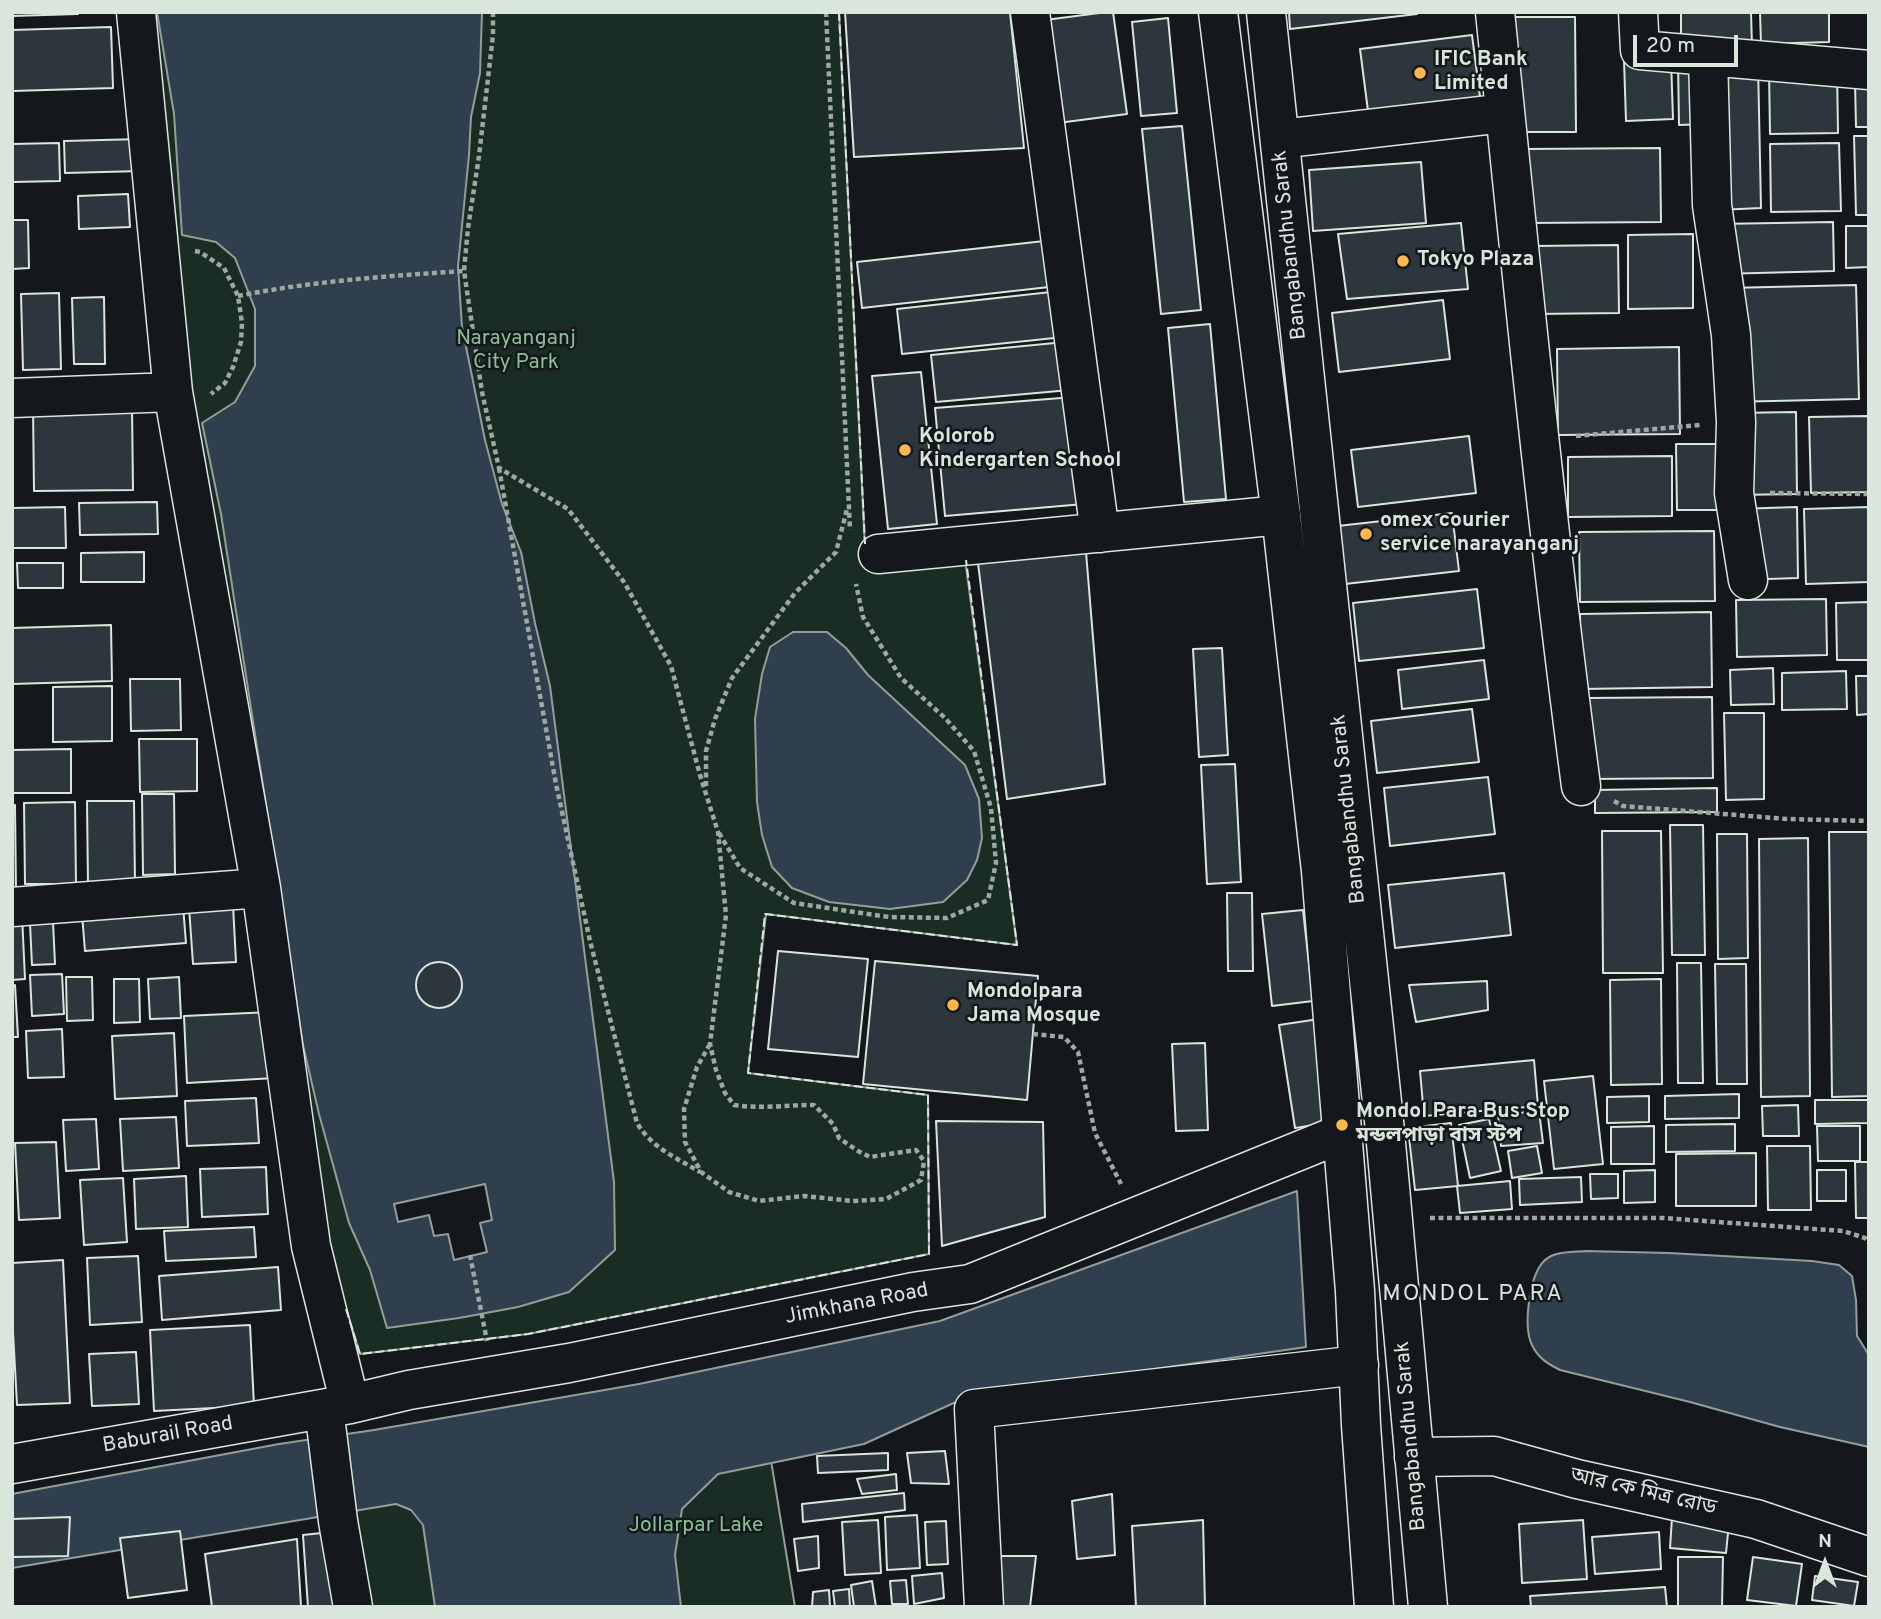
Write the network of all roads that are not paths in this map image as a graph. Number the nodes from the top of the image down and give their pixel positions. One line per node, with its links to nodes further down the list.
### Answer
1 (136, 12): 12 (street)
2 (1030, 12): 14 (street)
3 (1218, 12): 13 (street, Bangabandhu Sarak)
4 (1266, 12): 10 (street, Bangabandhu Sarak)
5 (1495, 12): 9 (street)
6 (1638, 12): 7 (street)
7 (1708, 56): 8 (street); 16 (street)
8 (1869, 70)
9 (1505, 113): 10 (street); 17 (street)
10 (1280, 138): 23 (street, Bangabandhu Sarak)
11 (12, 398): 12 (street)
12 (175, 401): 18 (street)
13 (1281, 515): 14 (street); 20 (street, Bangabandhu Sarak)
14 (1100, 533): 15 (street)
15 (878, 554)
16 (1748, 580)
17 (1581, 786)
18 (261, 888): 19 (street); 22 (street)
19 (12, 907)
20 (1343, 1133): 21 (street, Bangabandhu Sarak); 22 (street, Jimkhana Road)
21 (1359, 1365): 27 (street); 28 (street, Bangabandhu Sarak)
22 (334, 1413): 24 (street, Baburail Road); 26 (street)
23 (1414, 1457): 25 (street, আর কে মিত্র রোড); 29 (street, Bangabandhu Sarak)
24 (12, 1464)
25 (1869, 1557)
26 (353, 1607)
27 (984, 1607)
28 (1374, 1607)
29 (1428, 1607)

